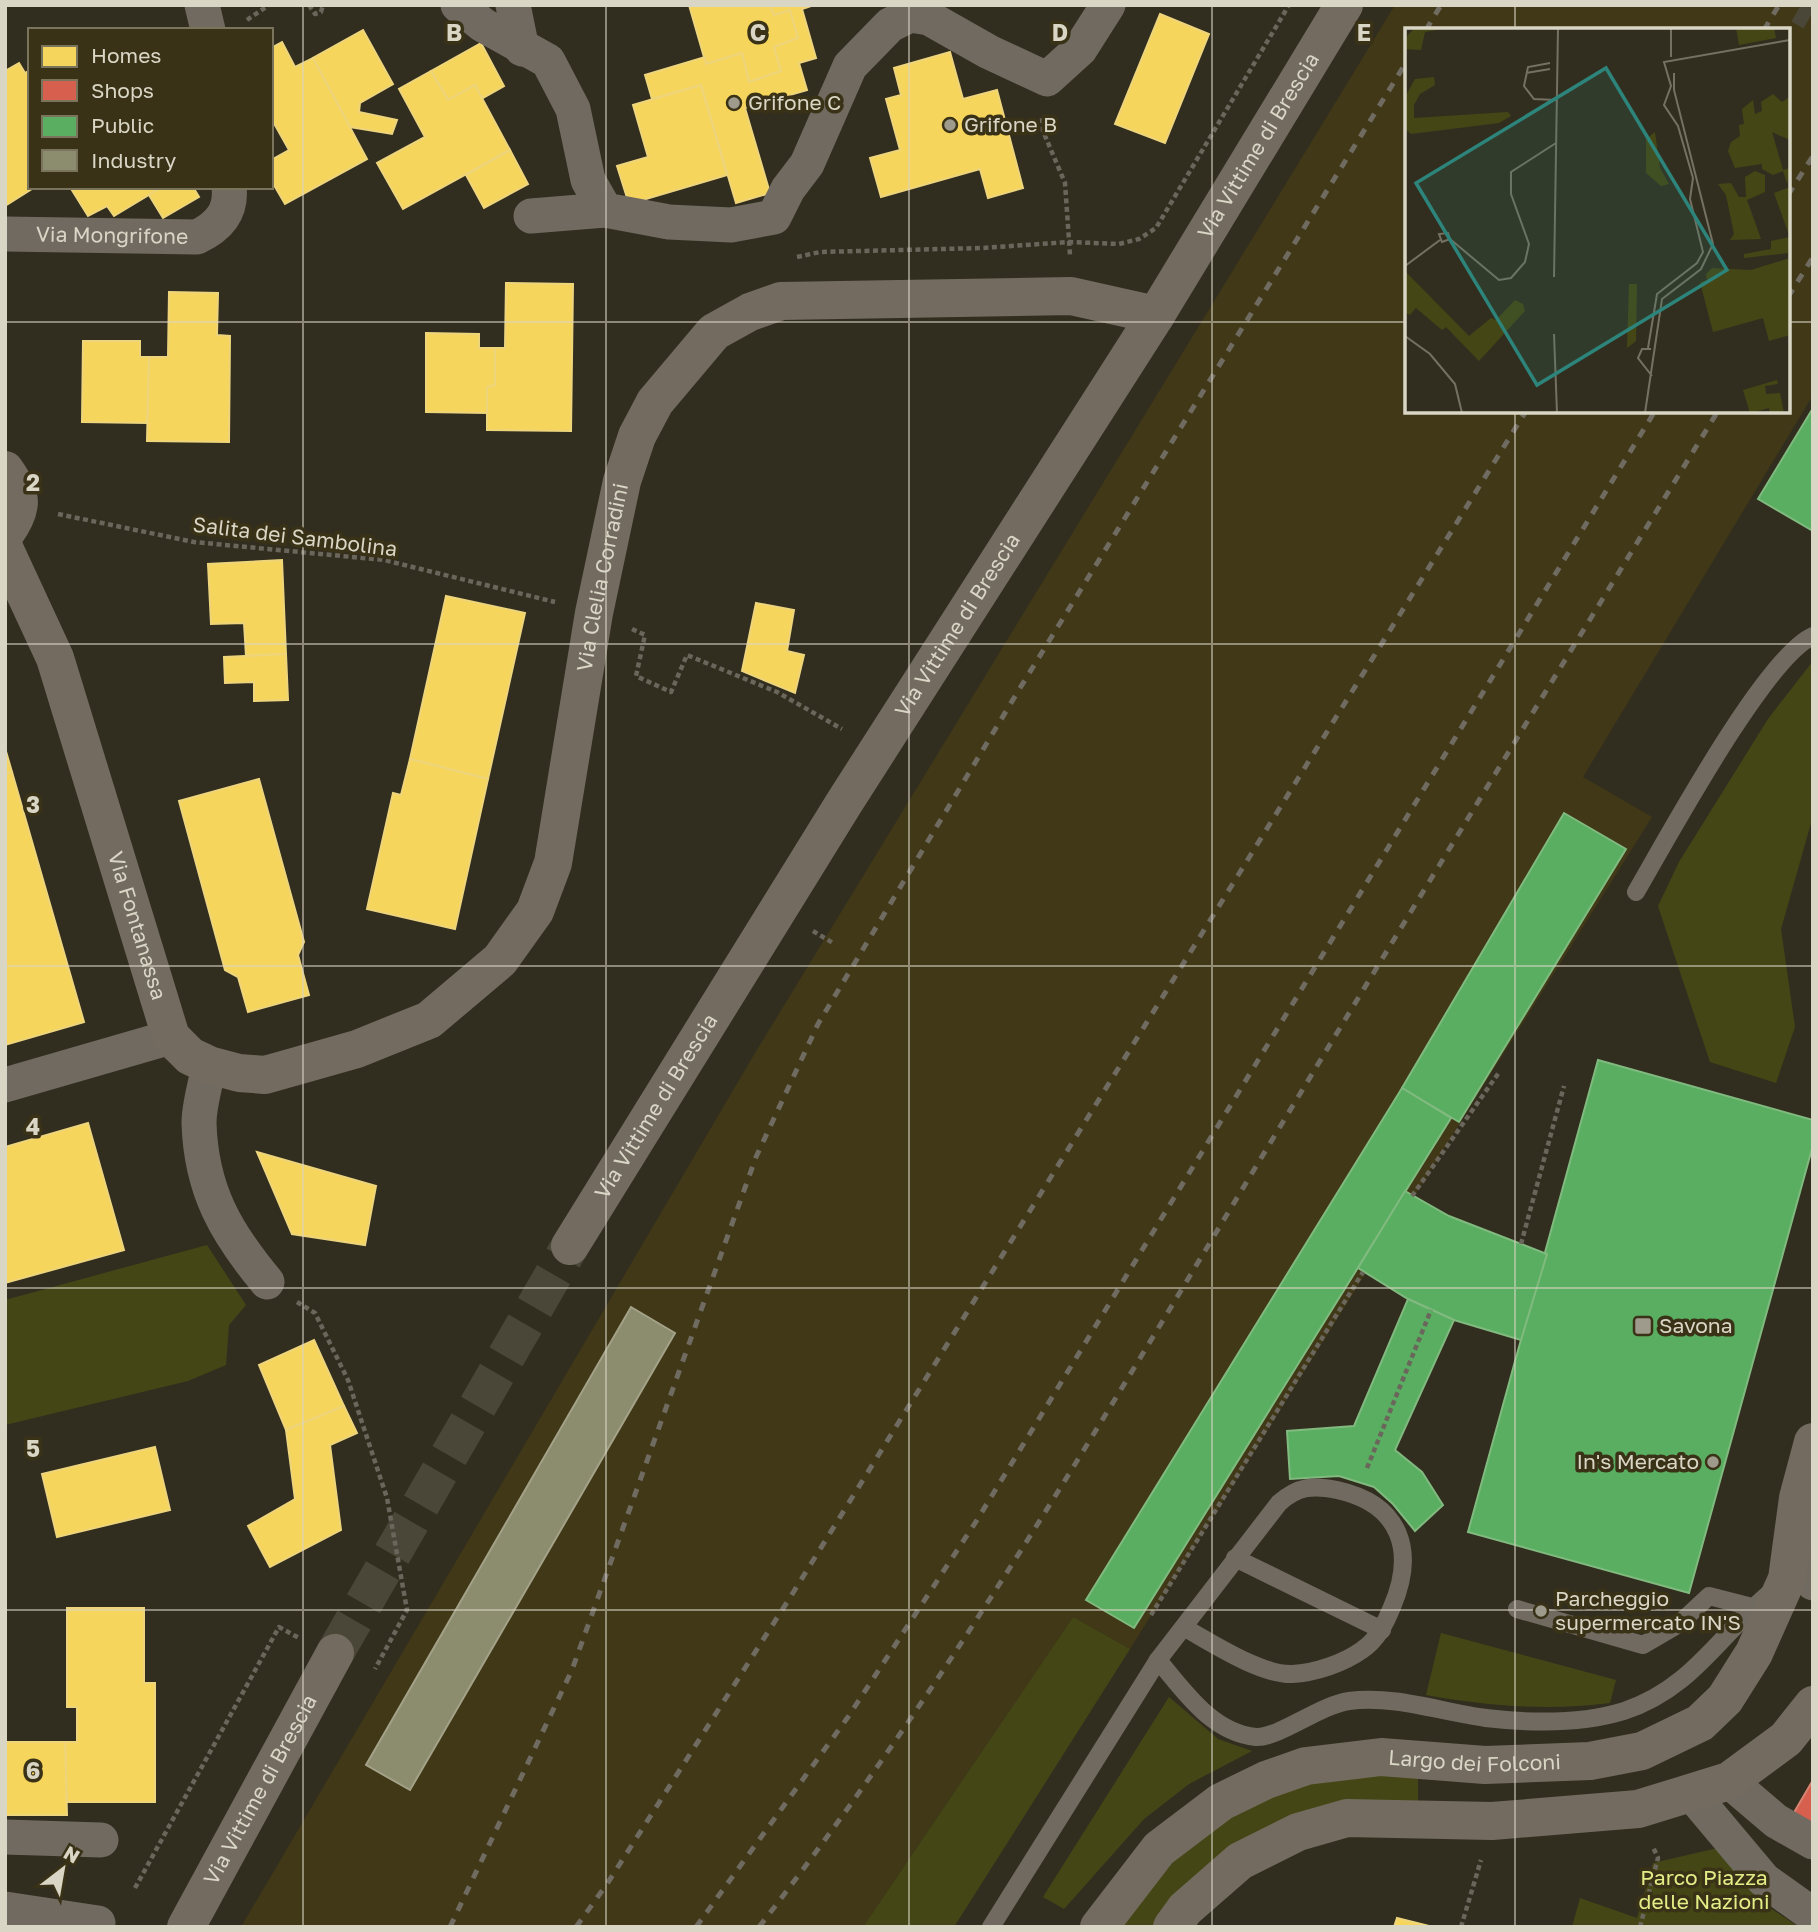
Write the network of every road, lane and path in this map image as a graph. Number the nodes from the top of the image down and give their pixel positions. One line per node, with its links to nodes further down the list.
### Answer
1 (202, 5): 8 (street)
2 (309, 5): 3 (path)
3 (323, 5)
4 (458, 5): 9 (street)
5 (513, 5): 9 (street)
6 (1108, 5): 10 (street)
7 (1337, 8): 16 (street, Via Vittime di Brescia)
8 (208, 28)
9 (522, 49): 12 (street)
10 (1046, 79): 12 (street); 15 (path)
11 (229, 189): 14 (street, Via Mongrifone)
12 (605, 210): 13 (street)
13 (531, 216)
14 (5, 234)
15 (1071, 296): 16 (street, Via Clelia Corradini); 25 (street, Via Clelia Corradini)
16 (1156, 315): 22 (street, Via Vittime di Brescia)
17 (5, 470): 18 (street, Via Fontanassa)
18 (10, 533): 19 (path, Salita dei Sambolina); 24 (street, Via Fontanassa)
19 (566, 605)
20 (627, 626): 22 (path)
21 (1813, 636): 23 (lane)
22 (879, 750): 31 (street, Via Vittime di Brescia)
23 (1636, 892)
24 (171, 1037): 25 (street); 27 (street)
25 (209, 1065): 33 (street)
26 (1500, 1071): 29 (path)
27 (5, 1085)
28 (1564, 1086): 30 (path)
29 (1412, 1196)
30 (1521, 1244)
31 (570, 1246)
32 (1363, 1272): 41 (path)
33 (267, 1282): 44 (path)
34 (1431, 1310): 36 (path)
35 (1813, 1442): 38 (street, Largo dei Folconi)
36 (1362, 1481)
37 (1235, 1558): 42 (lane); 43 (lane); 43 (lane)
38 (1797, 1569): 39 (lane); 60 (street, Largo dei Folconi)
39 (1752, 1607): 40 (lane); 45 (lane)
40 (1517, 1609)
41 (1144, 1625)
42 (1185, 1628): 43 (lane); 45 (lane)
43 (1382, 1630)
44 (333, 1655): 54 (path); 58 (street, Via Vittime di Brescia)
45 (1158, 1660): 59 (lane)
46 (1813, 1706): 47 (street)
47 (1729, 1781): 48 (street); 53 (street)
48 (1691, 1793): 49 (street); 56 (street)
49 (1638, 1809): 50 (street); 63 (path)
50 (1492, 1821): 61 (street); 62 (path)
51 (5, 1837): 52 (street)
52 (100, 1840)
53 (1813, 1842)
54 (135, 1888)
55 (5, 1909): 57 (street)
56 (1813, 1915)
57 (97, 1923)
58 (186, 1927)
59 (991, 1927)
60 (1099, 1927)
61 (1172, 1927)
62 (1461, 1927)
63 (1640, 1927)

